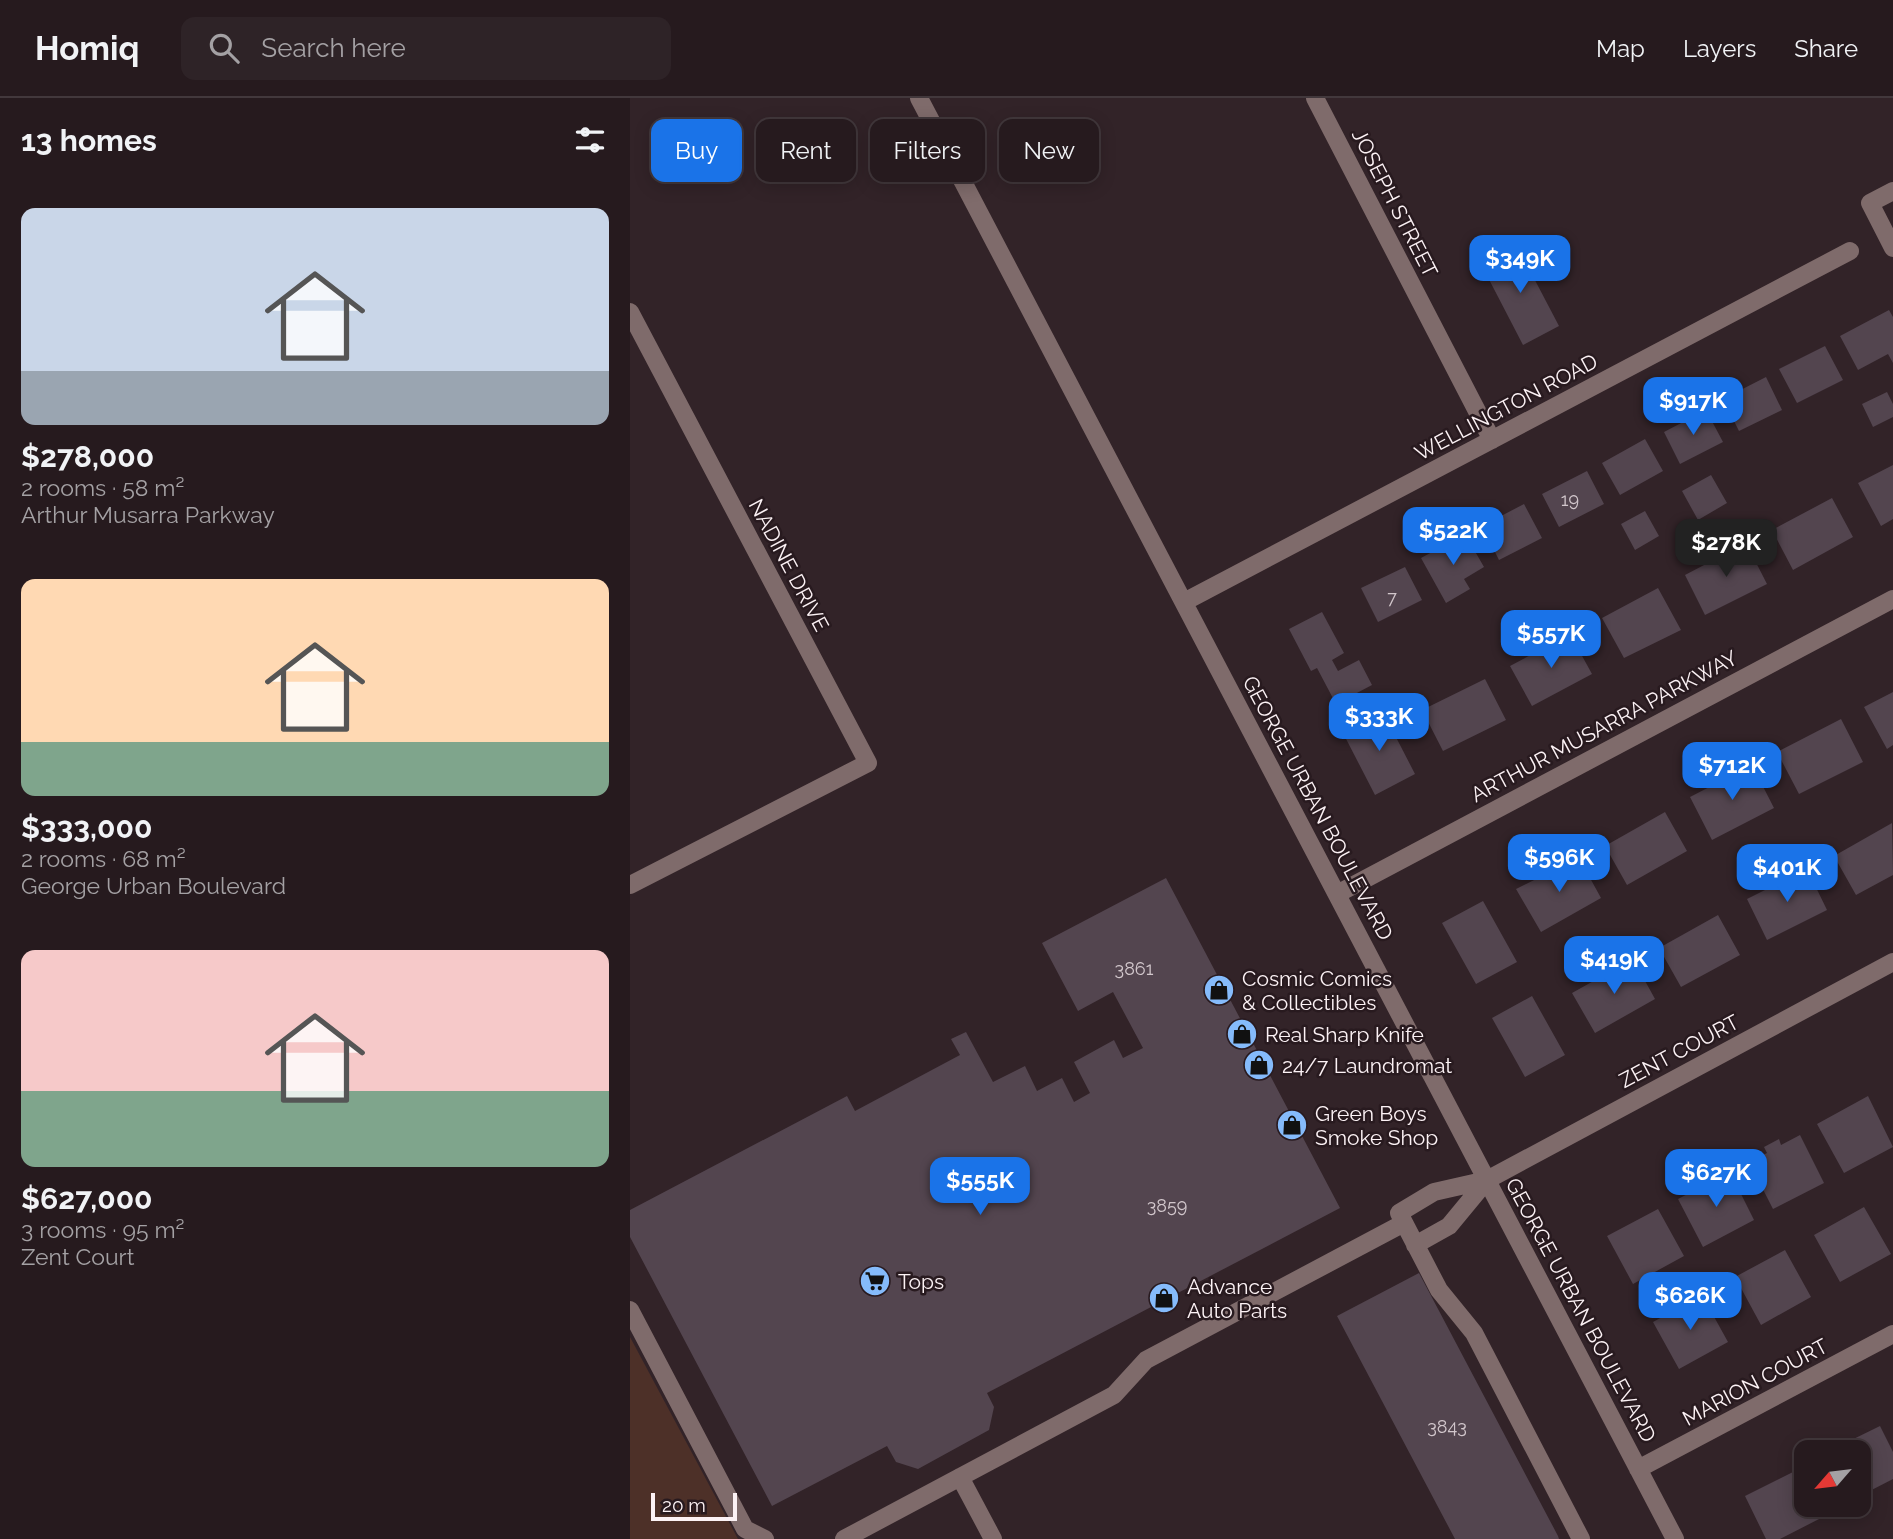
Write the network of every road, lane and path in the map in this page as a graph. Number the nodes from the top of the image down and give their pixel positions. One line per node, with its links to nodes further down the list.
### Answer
1 (919, 98): 9 (street, GEORGE URBAN BOULEVARD)
2 (1315, 98): 7 (street, JOSEPH STREET)
3 (1893, 191): 4 (street)
4 (1893, 248)
5 (1850, 251): 7 (street, WELLINGTON ROAD)
6 (630, 312): 10 (street, NADINE DRIVE)
7 (1492, 440): 9 (street, WELLINGTON ROAD)
8 (1893, 599): 11 (street, ARTHUR MUSARRA PARKWAY)
9 (1184, 602): 11 (street, GEORGE URBAN BOULEVARD)
10 (630, 884)
11 (1337, 894): 13 (street, GEORGE URBAN BOULEVARD)
12 (1893, 962): 13 (street, ZENT COURT)
13 (1487, 1180): 14 (street); 15 (street); 18 (street, GEORGE URBAN BOULEVARD)
14 (1401, 1218): 15 (street); 19 (street)
15 (1415, 1245): 23 (street)
16 (630, 1310): 20 (street)
17 (1893, 1334): 18 (street, MARION COURT)
18 (1638, 1469): 24 (street, GEORGE URBAN BOULEVARD)
19 (960, 1476): 21 (street); 22 (street)
20 (765, 1539)
21 (844, 1539)
22 (993, 1539)
23 (1581, 1539)
24 (1675, 1539)

